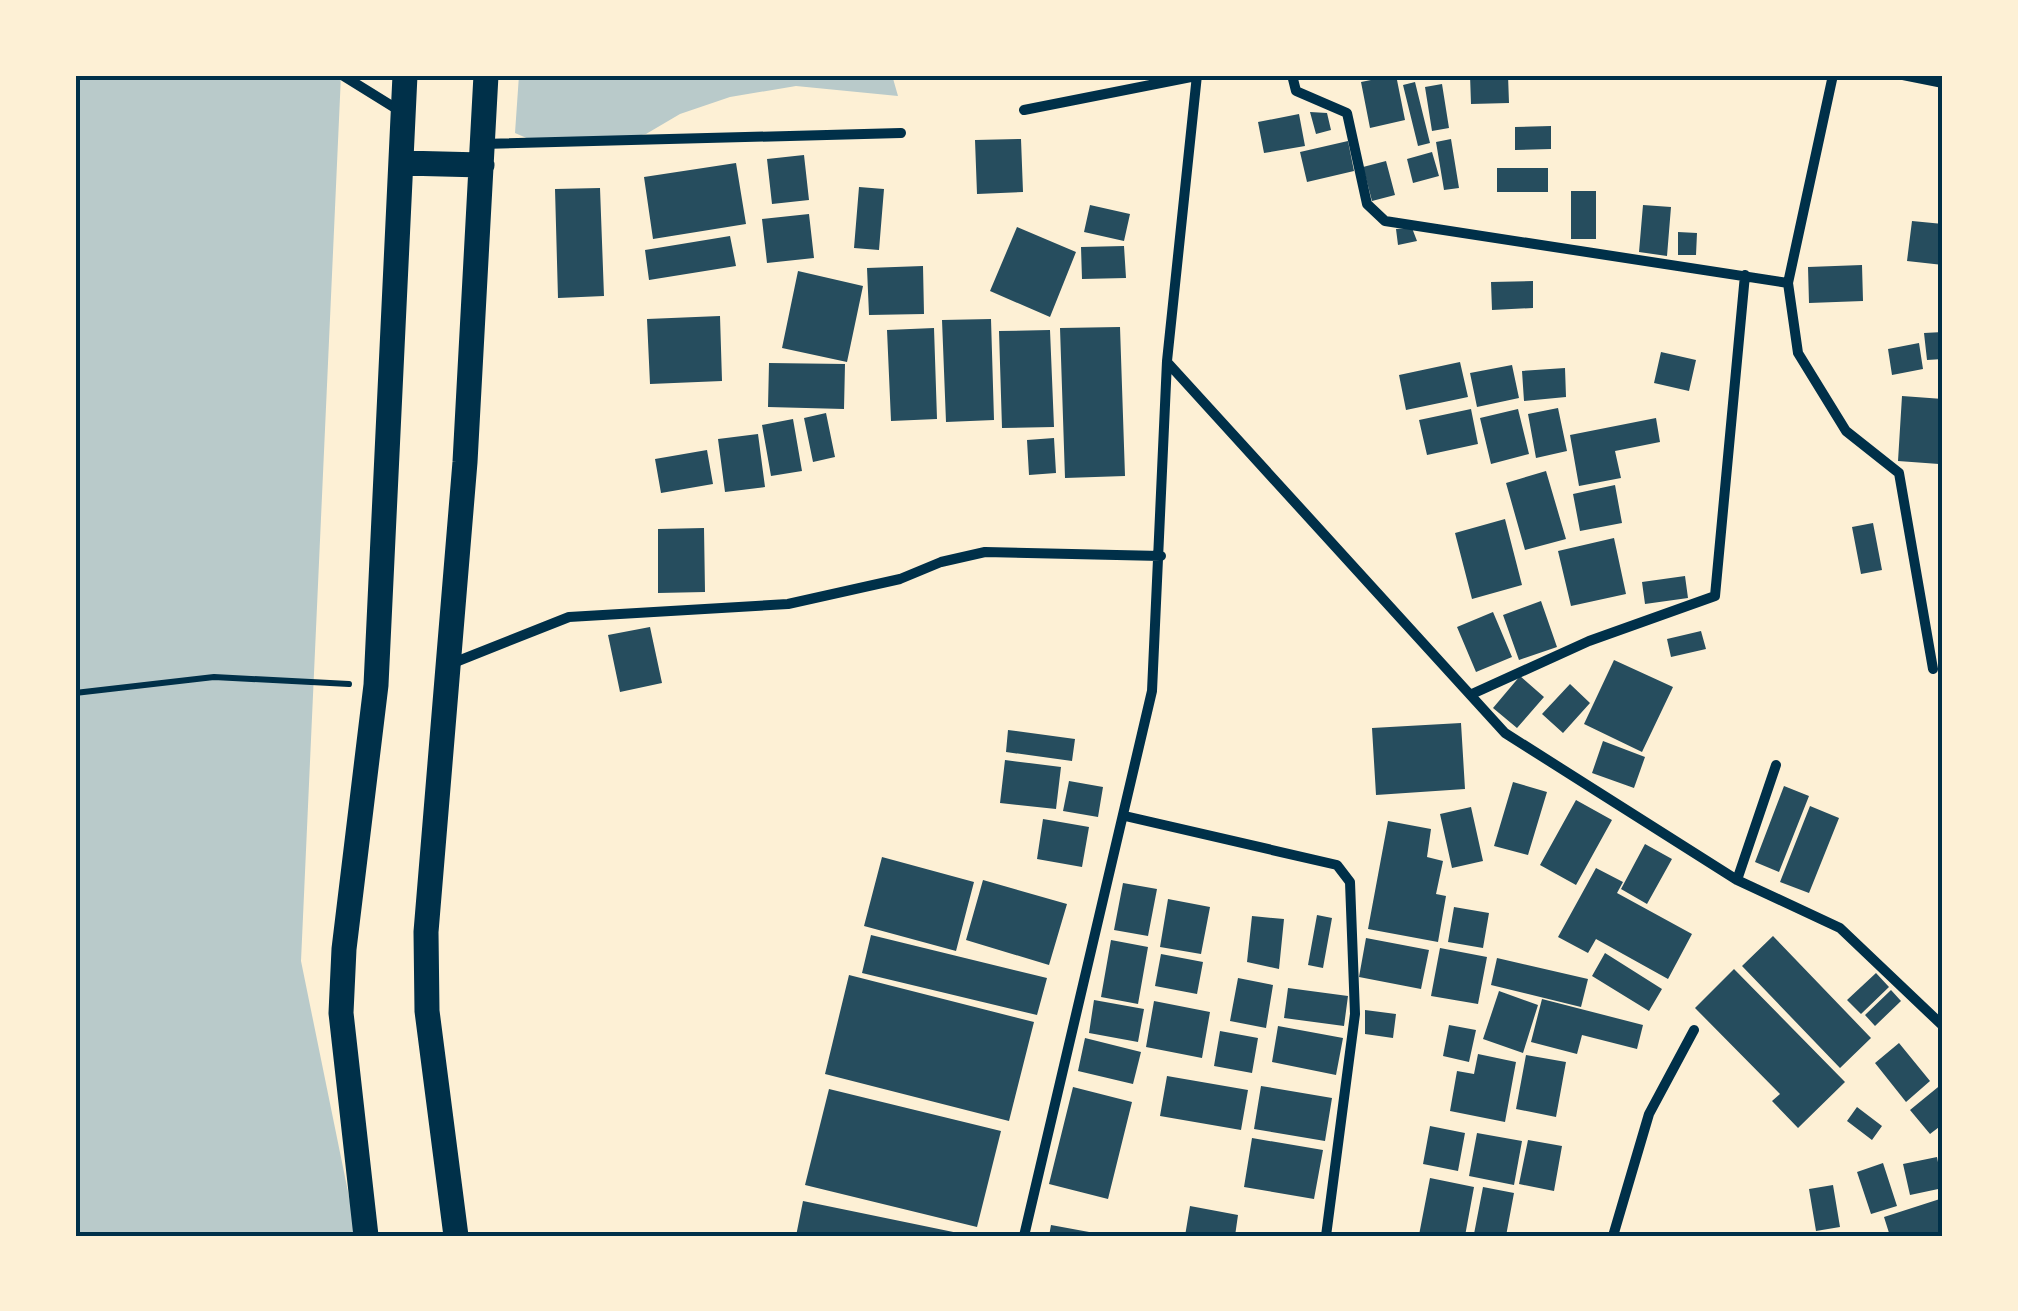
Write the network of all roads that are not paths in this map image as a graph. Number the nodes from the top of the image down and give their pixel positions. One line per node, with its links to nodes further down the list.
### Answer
1 (342, 75): 10 (street)
2 (405, 75): 10 (main road)
3 (486, 75): 12 (main road)
4 (1292, 75): 14 (street)
5 (1833, 75): 15 (street)
6 (1904, 75): 8 (street)
7 (1196, 76): 9 (street); 16 (street)
8 (1943, 84)
9 (1024, 110)
10 (404, 114): 13 (main road)
11 (901, 133): 12 (street)
12 (482, 154): 13 (main road); 18 (main road)
13 (403, 163): 26 (main road)
14 (1745, 276): 15 (street); 20 (street)
15 (1788, 283): 19 (street)
16 (1167, 361): 17 (street); 20 (street)
17 (1161, 556): 18 (street); 22 (street)
18 (448, 665): 27 (main road)
19 (1933, 669)
20 (1472, 694): 23 (street)
21 (1776, 765): 23 (street)
22 (1125, 816): 28 (street); 29 (street)
23 (1737, 880): 24 (street)
24 (1940, 1018)
25 (1694, 1030): 30 (street)
26 (366, 1236)
27 (456, 1236)
28 (1024, 1236)
29 (1326, 1236)
30 (1613, 1236)

